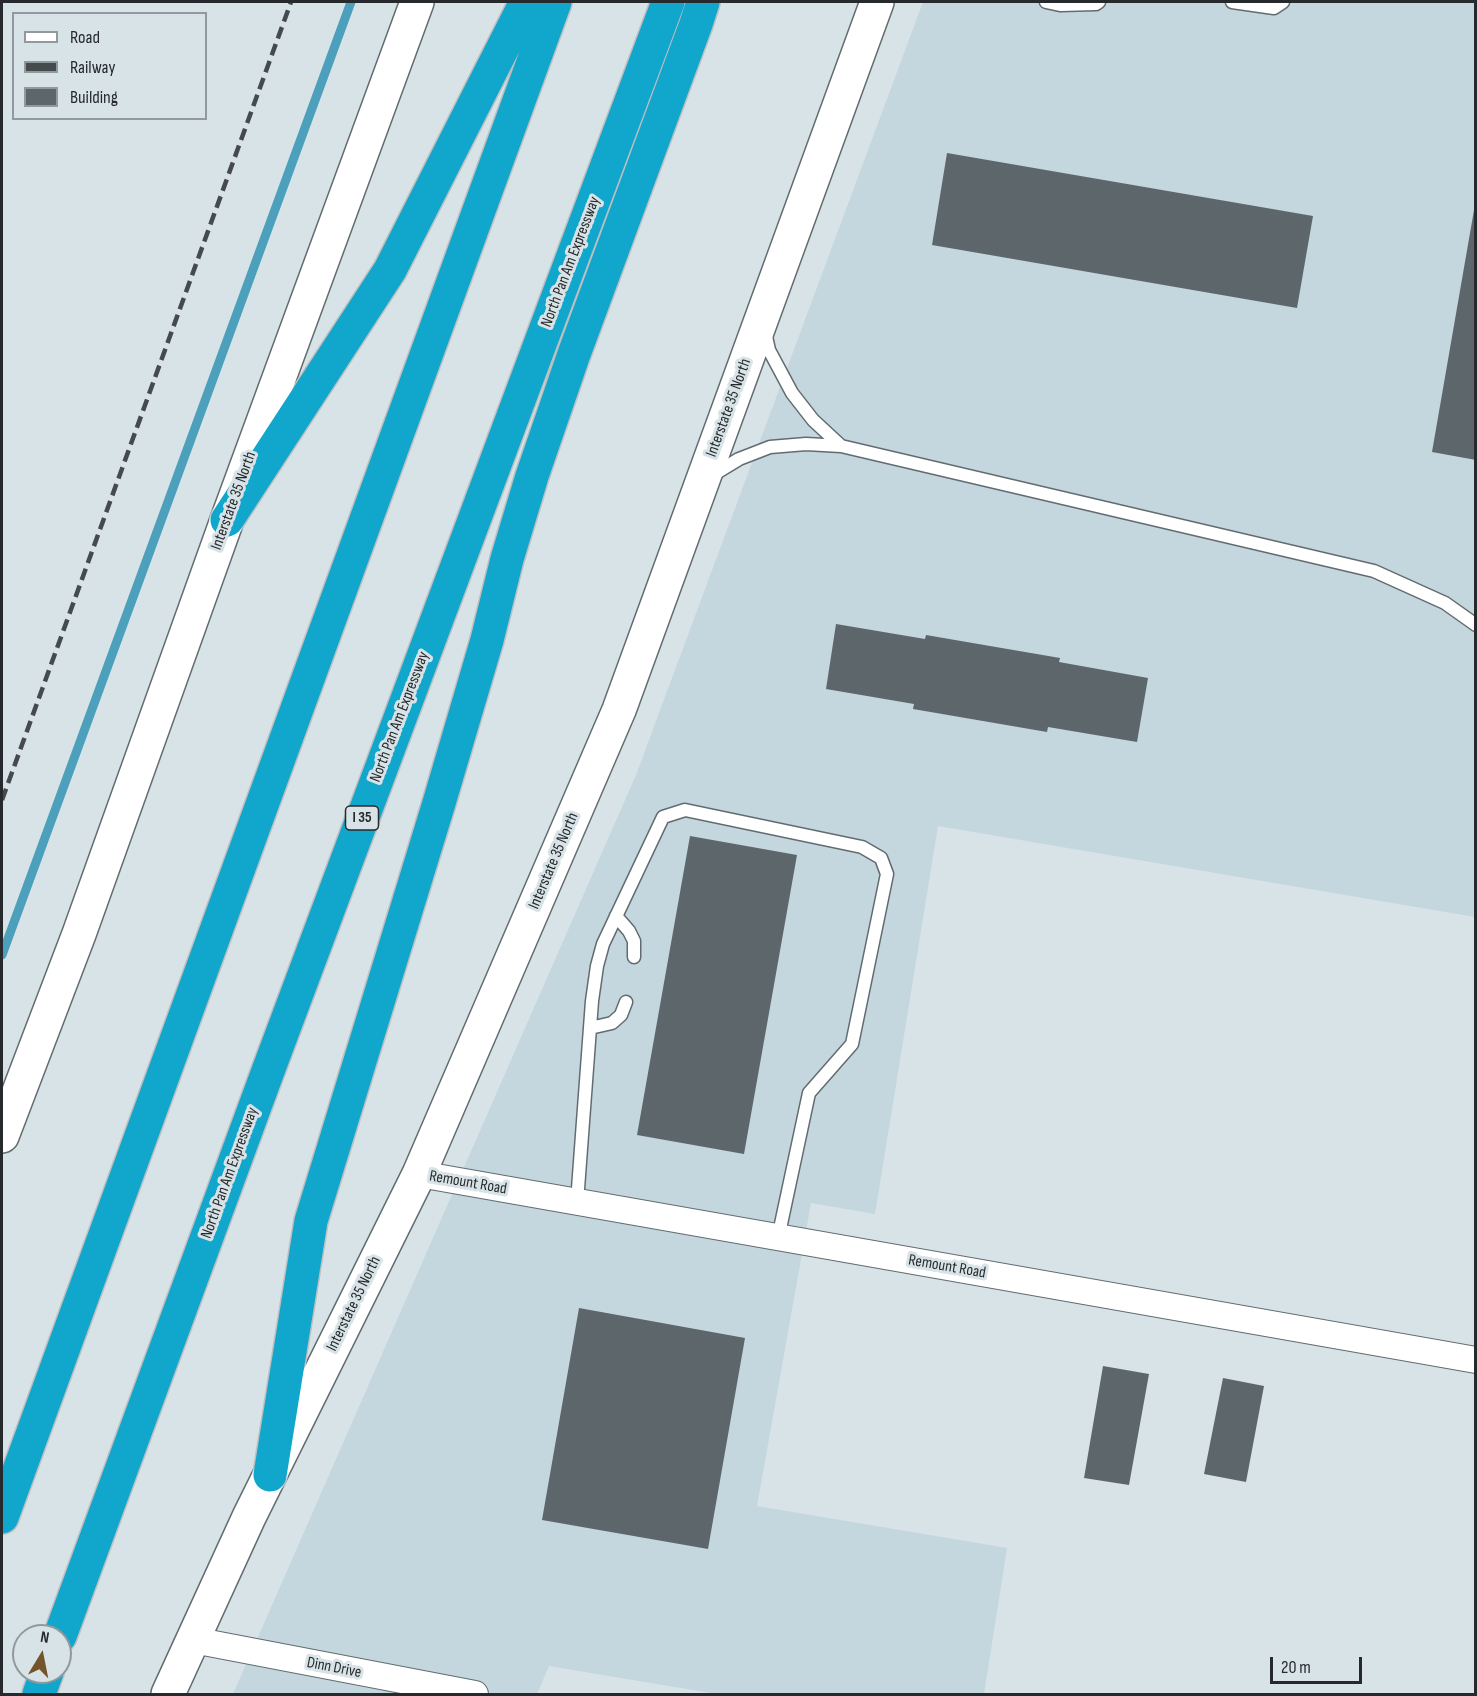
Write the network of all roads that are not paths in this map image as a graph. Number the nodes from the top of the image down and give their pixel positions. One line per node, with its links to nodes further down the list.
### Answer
1 (417, 2): 14 (main road, Interstate 35 North)
2 (526, 2): 14 (highway)
3 (555, 2): 26 (highway)
4 (668, 2): 27 (highway, North Pan Am Expressway / I 35)
5 (703, 2): 25 (highway)
6 (877, 2): 11 (main road, Interstate 35 North)
7 (1046, 2): 8 (lane)
8 (1099, 2)
9 (1232, 2): 10 (lane)
10 (1283, 2)
11 (761, 320): 12 (lane); 13 (main road, Interstate 35 North)
12 (841, 446): 13 (lane); 15 (lane)
13 (702, 481): 21 (main road, Interstate 35 North)
14 (227, 520): 20 (main road, Interstate 35 North)
15 (1476, 625)
16 (616, 916): 17 (lane); 19 (lane); 23 (lane)
17 (634, 957)
18 (626, 1002): 19 (lane)
19 (590, 1028): 22 (lane)
20 (2, 1136)
21 (418, 1174): 22 (street, Remount Road); 25 (main road, Interstate 35 North)
22 (577, 1202): 23 (street, Remount Road)
23 (778, 1238): 24 (street, Remount Road)
24 (1476, 1360)
25 (270, 1475): 28 (main road, Interstate 35 North)
26 (2, 1517)
27 (64, 1624)
28 (193, 1640): 29 (main road, Interstate 35 North); 30 (street, Dinn Drive)
29 (168, 1695)
30 (475, 1695)

